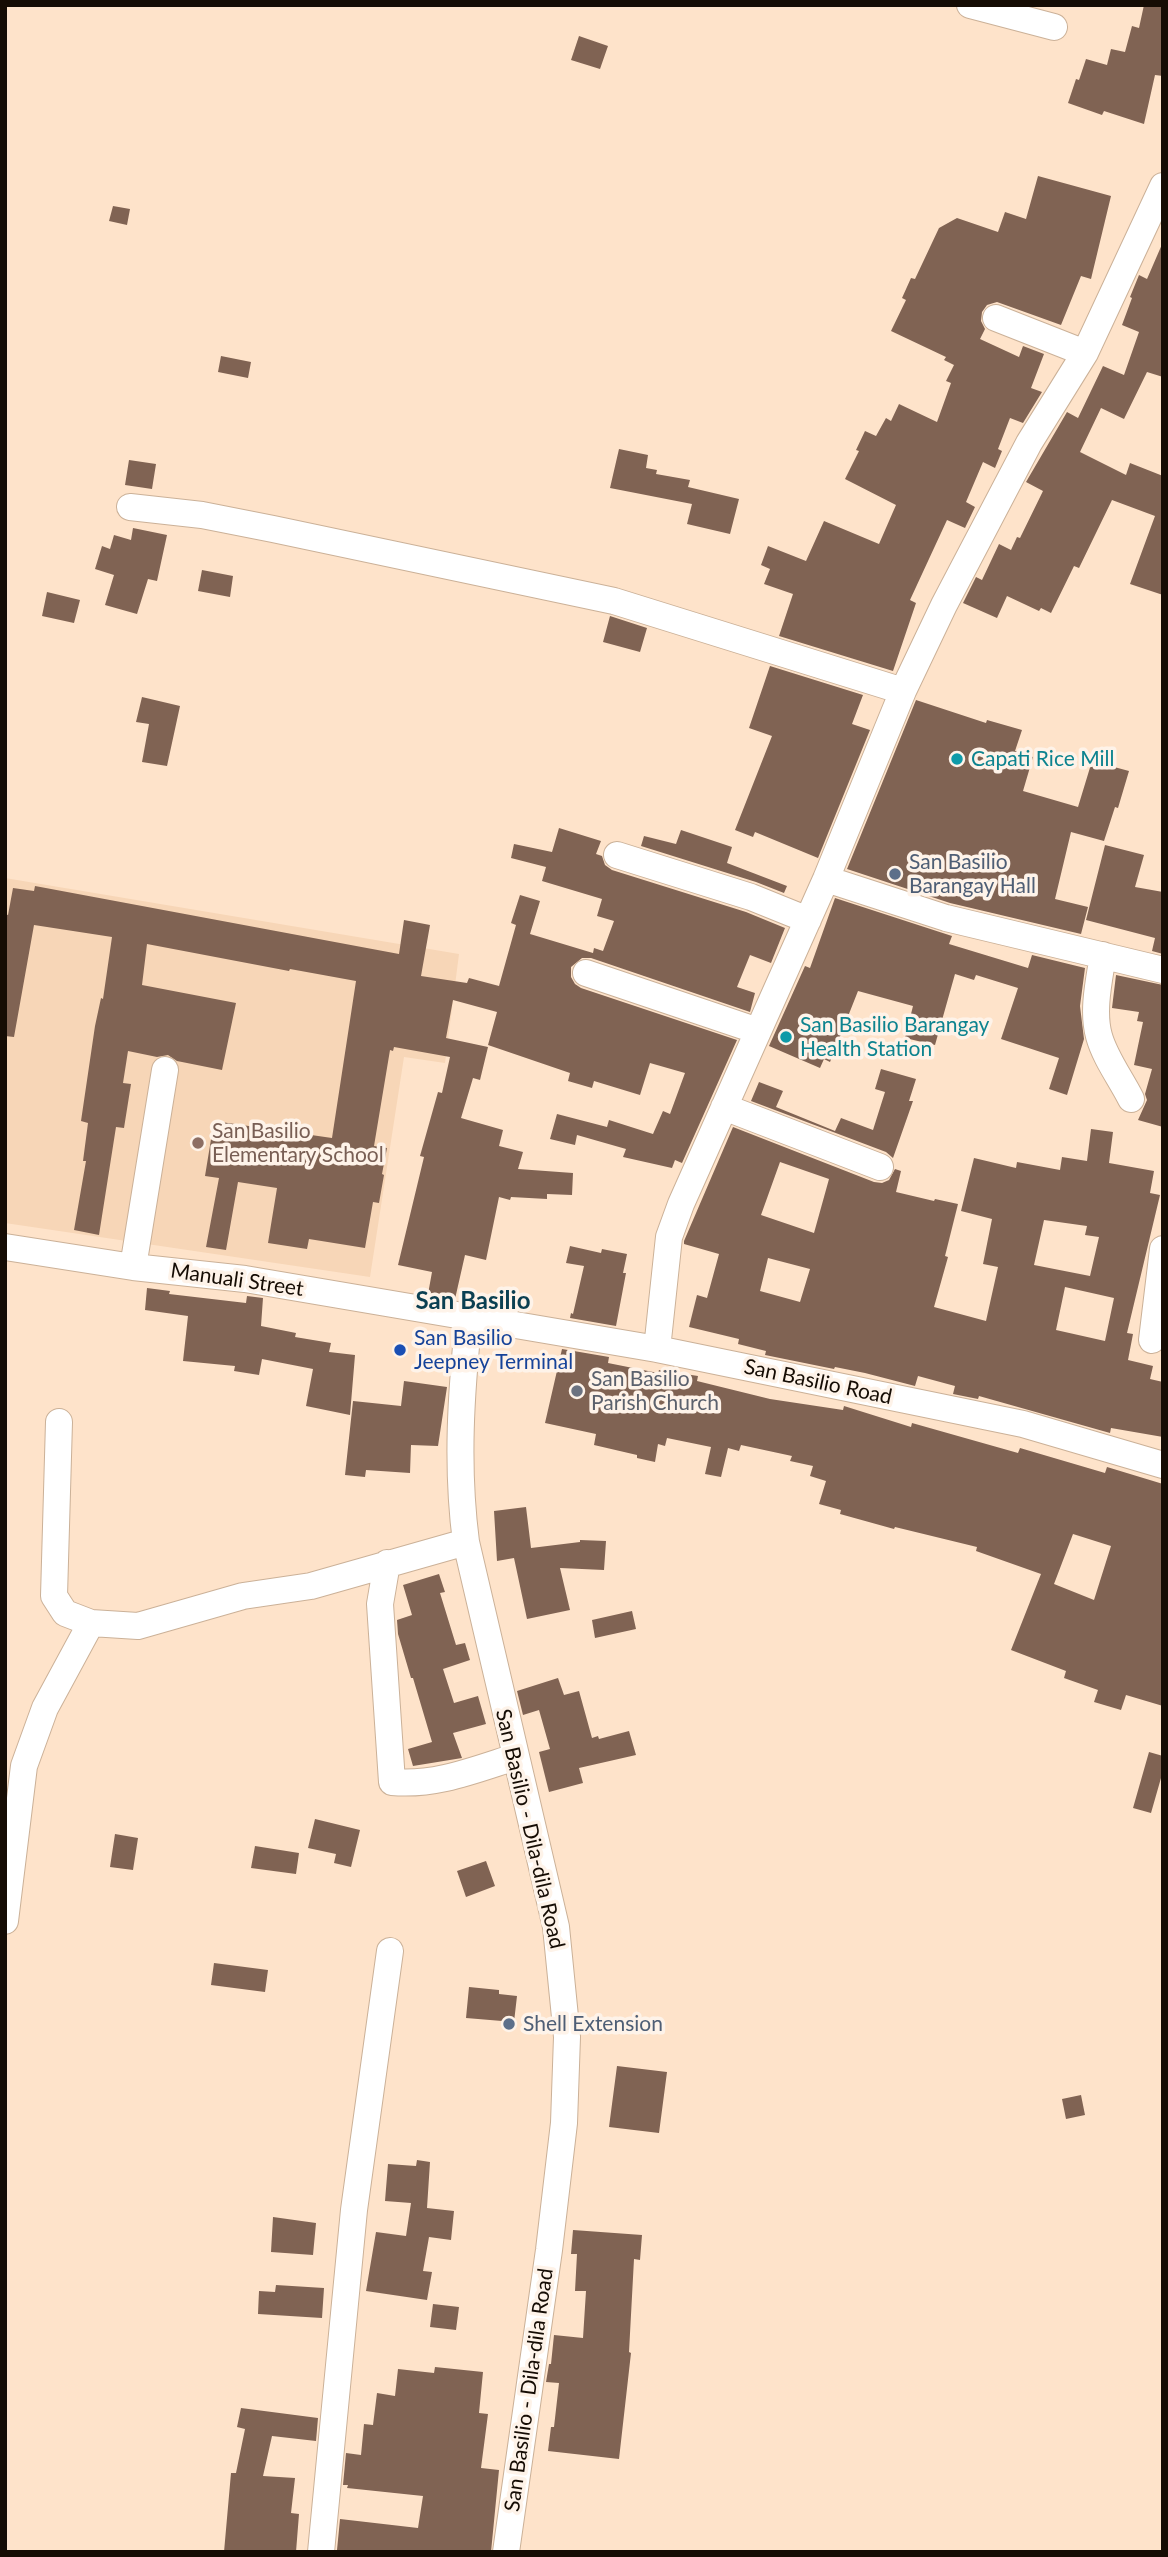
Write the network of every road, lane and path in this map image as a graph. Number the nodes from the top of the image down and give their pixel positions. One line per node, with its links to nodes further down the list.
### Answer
1 (971, 5): 2 (street)
2 (1054, 27)
3 (1163, 186): 5 (street)
4 (996, 318): 5 (street)
5 (1085, 353): 7 (street)
6 (130, 507): 7 (street)
7 (903, 691): 9 (street)
8 (617, 855): 10 (street)
9 (826, 879): 10 (street); 11 (street)
10 (808, 920): 14 (street)
11 (1103, 955): 12 (street); 16 (street)
12 (1163, 970)
13 (586, 973): 14 (street)
14 (758, 1031): 17 (street)
15 (165, 1070): 21 (street)
16 (1131, 1099)
17 (724, 1107): 18 (street); 24 (street)
18 (880, 1167)
19 (5, 1247): 21 (street, Manuali Street)
20 (1163, 1249): 23 (street)
21 (132, 1267): 22 (street, Manuali Street)
22 (469, 1316): 24 (street, San Basilio Road); 27 (street, San Basilio - Dila-dila Road)
23 (1152, 1340)
24 (657, 1349): 26 (street, San Basilio Road)
25 (59, 1422): 29 (street)
26 (1163, 1465)
27 (466, 1542): 28 (street); 30 (street, San Basilio - Dila-dila Road)
28 (387, 1563): 29 (street); 30 (street)
29 (91, 1623): 31 (street)
30 (515, 1757): 34 (street, San Basilio - Dila-dila Road)
31 (5, 1921)
32 (390, 1951): 33 (street)
33 (321, 2552)
34 (506, 2552)

